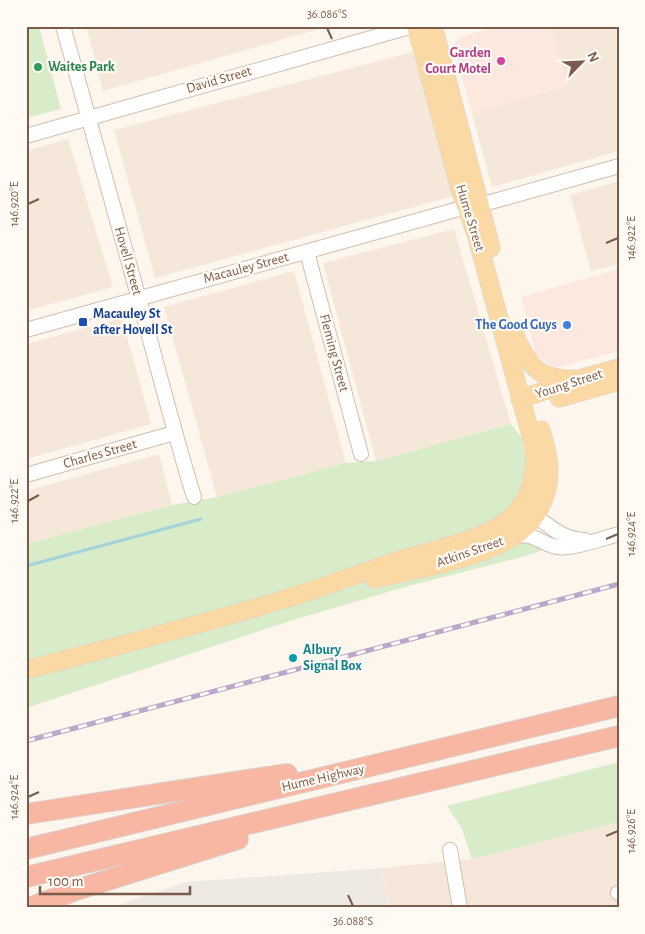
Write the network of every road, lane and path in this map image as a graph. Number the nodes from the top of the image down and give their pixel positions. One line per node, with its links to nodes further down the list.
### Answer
1 (63, 26): 4 (street, Hovell Street)
2 (414, 26): 4 (street, David Street); 7 (main road, Hume Street)
3 (433, 26): 7 (main road, Hume Street)
4 (88, 119): 5 (street, David Street); 9 (street, Hovell Street)
5 (26, 136)
6 (619, 166): 7 (street, Macauley Street)
7 (473, 206): 8 (street, Macauley Street); 11 (main road, Hume Street); 15 (main road, Hume Street)
8 (307, 252): 9 (street, Macauley Street); 17 (street, Fleming Street)
9 (139, 298): 10 (street, Macauley Street); 16 (street, Hovell Street)
10 (26, 330)
11 (514, 334): 13 (main road); 15 (main road, Hume Street)
12 (619, 368): 13 (main road, Young Street)
13 (583, 378): 15 (main road, Young Street)
14 (619, 381): 15 (main road, Young Street)
15 (527, 403): 20 (main road, Atkins Street); 24 (main road, Atkins Street)
16 (174, 433): 18 (street, Charles Street); 19 (street, Hovell Street)
17 (362, 454)
18 (26, 475)
19 (194, 496)
20 (535, 516): 22 (street); 23 (main road, Atkins Street); 24 (main road)
21 (619, 534): 22 (street)
22 (594, 540): 23 (street)
23 (500, 544): 25 (main road, Atkins Street)
24 (423, 553): 25 (main road, Atkins Street)
25 (286, 599): 26 (main road, Atkins Street)
26 (26, 670)
27 (612, 707): 30 (highway); 31 (highway, Hume Highway)
28 (619, 736): 29 (highway, Hume Highway)
29 (482, 767): 33 (highway, Hume Highway); 34 (highway)
30 (26, 814)
31 (26, 848)
32 (450, 850): 35 (street)
33 (26, 877)
34 (29, 908)
35 (460, 908)

